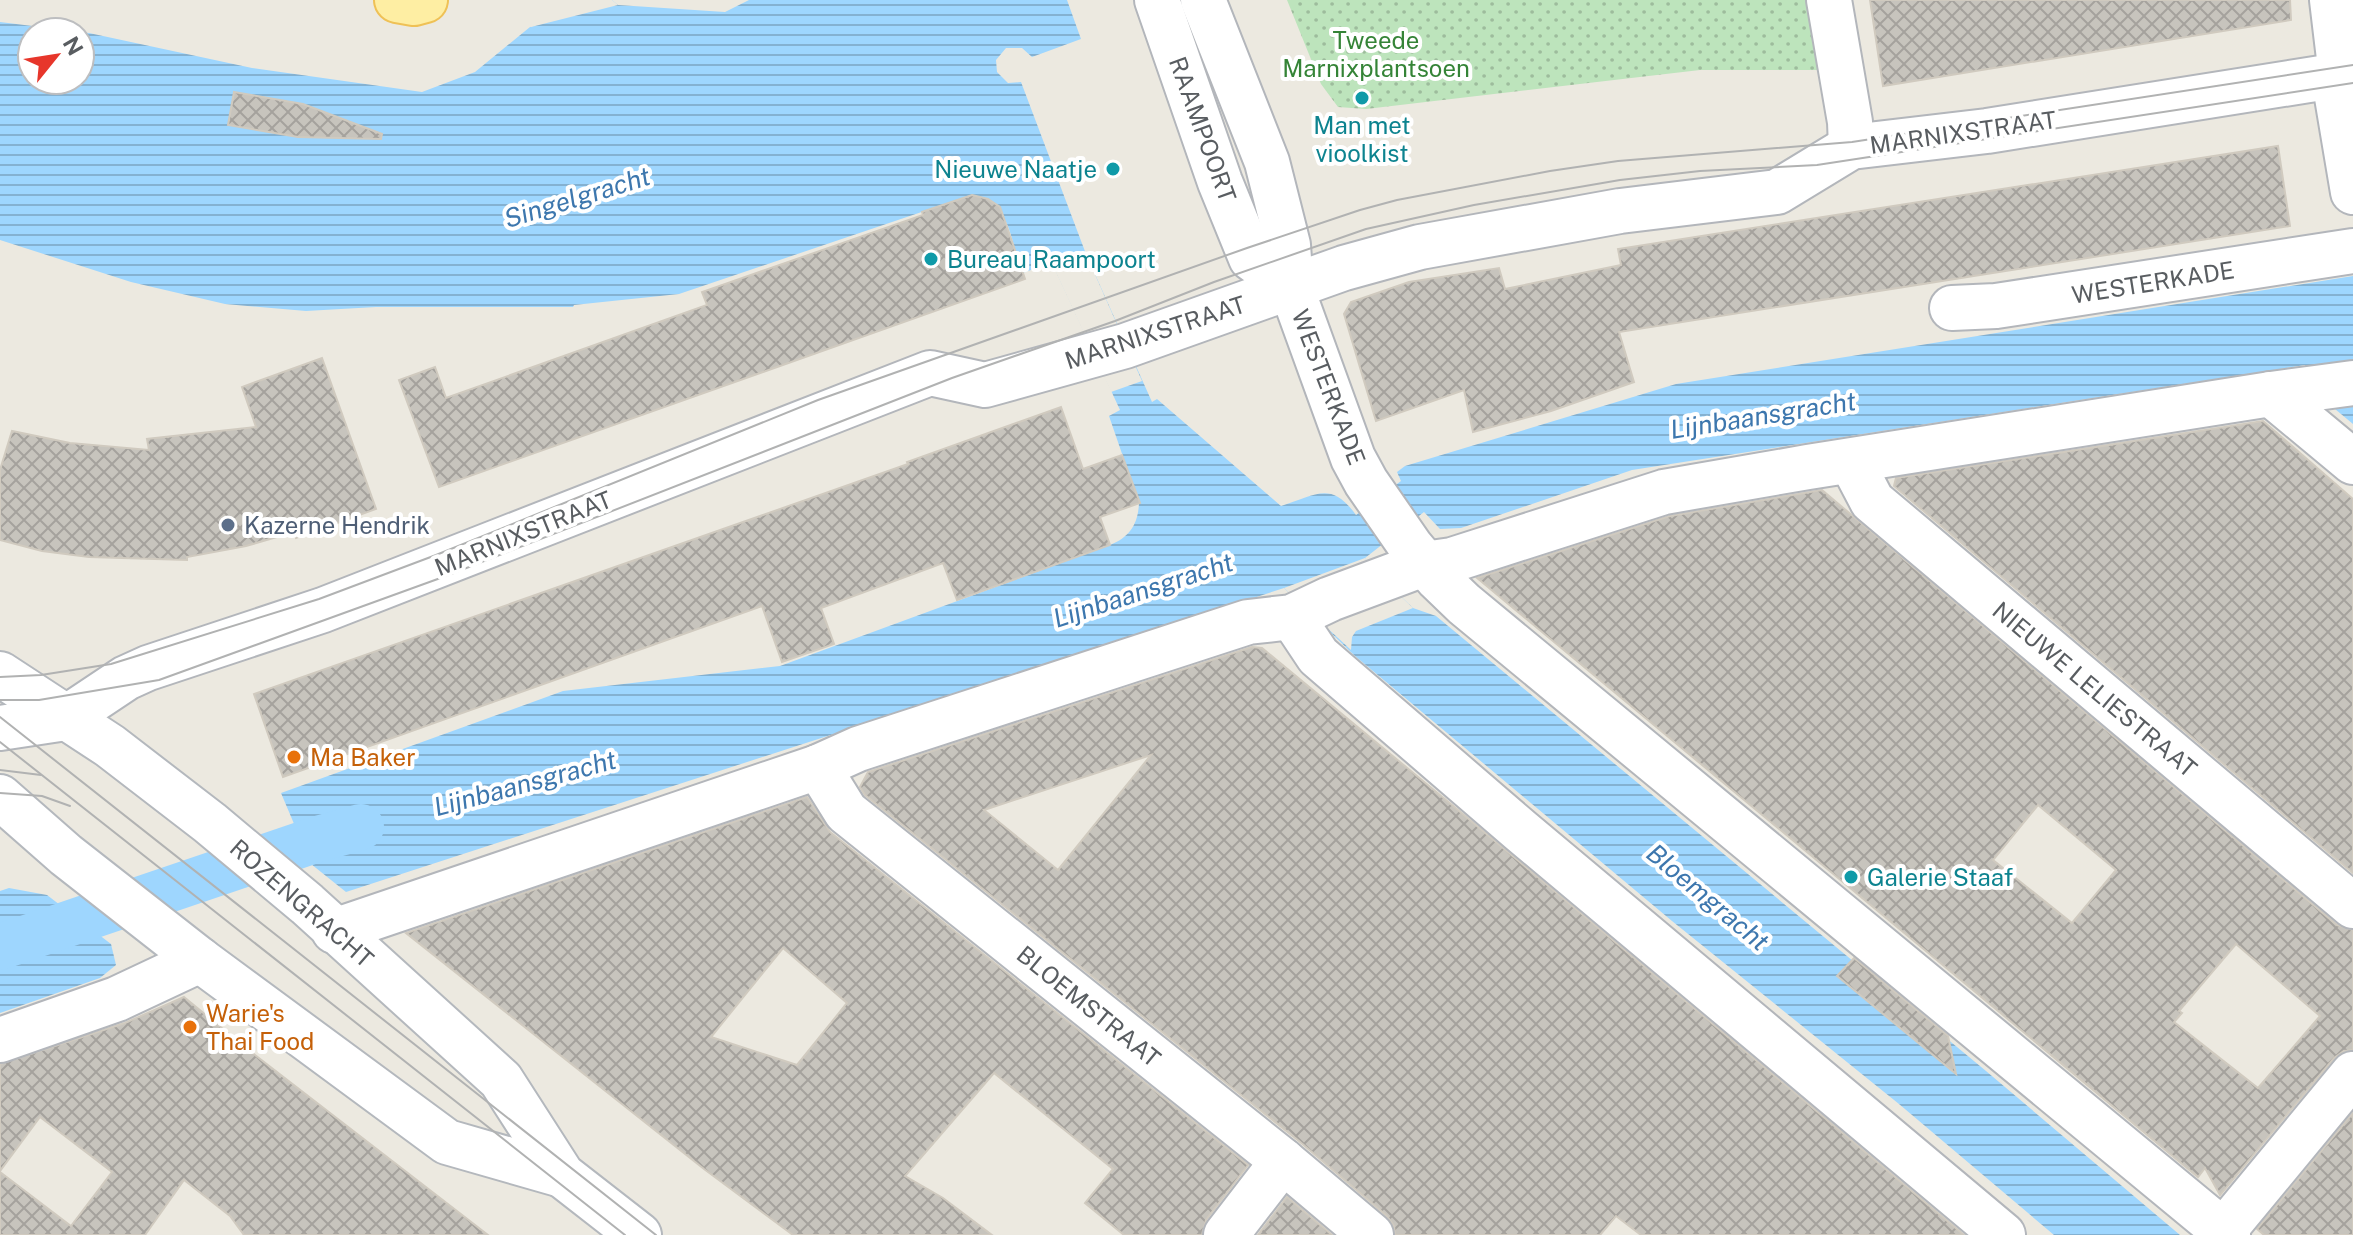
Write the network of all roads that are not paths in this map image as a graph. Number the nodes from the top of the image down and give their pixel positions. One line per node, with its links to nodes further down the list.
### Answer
1 (397, 0): 2 (main road)
2 (425, 0)
3 (1157, 0): 11 (street, RAAMPOORT)
4 (1203, 0): 11 (street, RAAMPOORT)
5 (1829, 0): 8 (street)
6 (2332, 0): 7 (street)
7 (2346, 75): 8 (street, MARNIXSTRAAT); 9 (street)
8 (1851, 147): 11 (street, MARNIXSTRAAT)
9 (2353, 192)
10 (2353, 251): 12 (street, WESTERKADE)
11 (1291, 287): 17 (street, WESTERKADE); 20 (street, MARNIXSTRAAT)
12 (1952, 308)
13 (2336, 385): 14 (street)
14 (2271, 394): 15 (street); 16 (street)
15 (1851, 461): 17 (street); 24 (street, NIEUWE LELIESTRAAT)
16 (2353, 462)
17 (1400, 532): 18 (street); 31 (street)
18 (1300, 613): 22 (street); 35 (street)
19 (0, 674): 20 (street, ROZENGRACHT)
20 (66, 718): 21 (street, MARNIXSTRAAT); 25 (street, ROZENGRACHT)
21 (0, 728)
22 (818, 767): 25 (street); 29 (street, BLOEMSTRAAT)
23 (0, 797): 26 (street, ROZENGRACHT)
24 (2353, 906)
25 (320, 918): 30 (street, ROZENGRACHT)
26 (190, 952): 27 (street); 30 (street, ROZENGRACHT)
27 (0, 1040)
28 (2353, 1074): 31 (street)
29 (1283, 1161): 33 (street); 34 (street, BLOEMSTRAAT)
30 (562, 1175): 32 (street, ROZENGRACHT)
31 (2224, 1234)
32 (639, 1235)
33 (1226, 1235)
34 (1371, 1235)
35 (2003, 1235)

